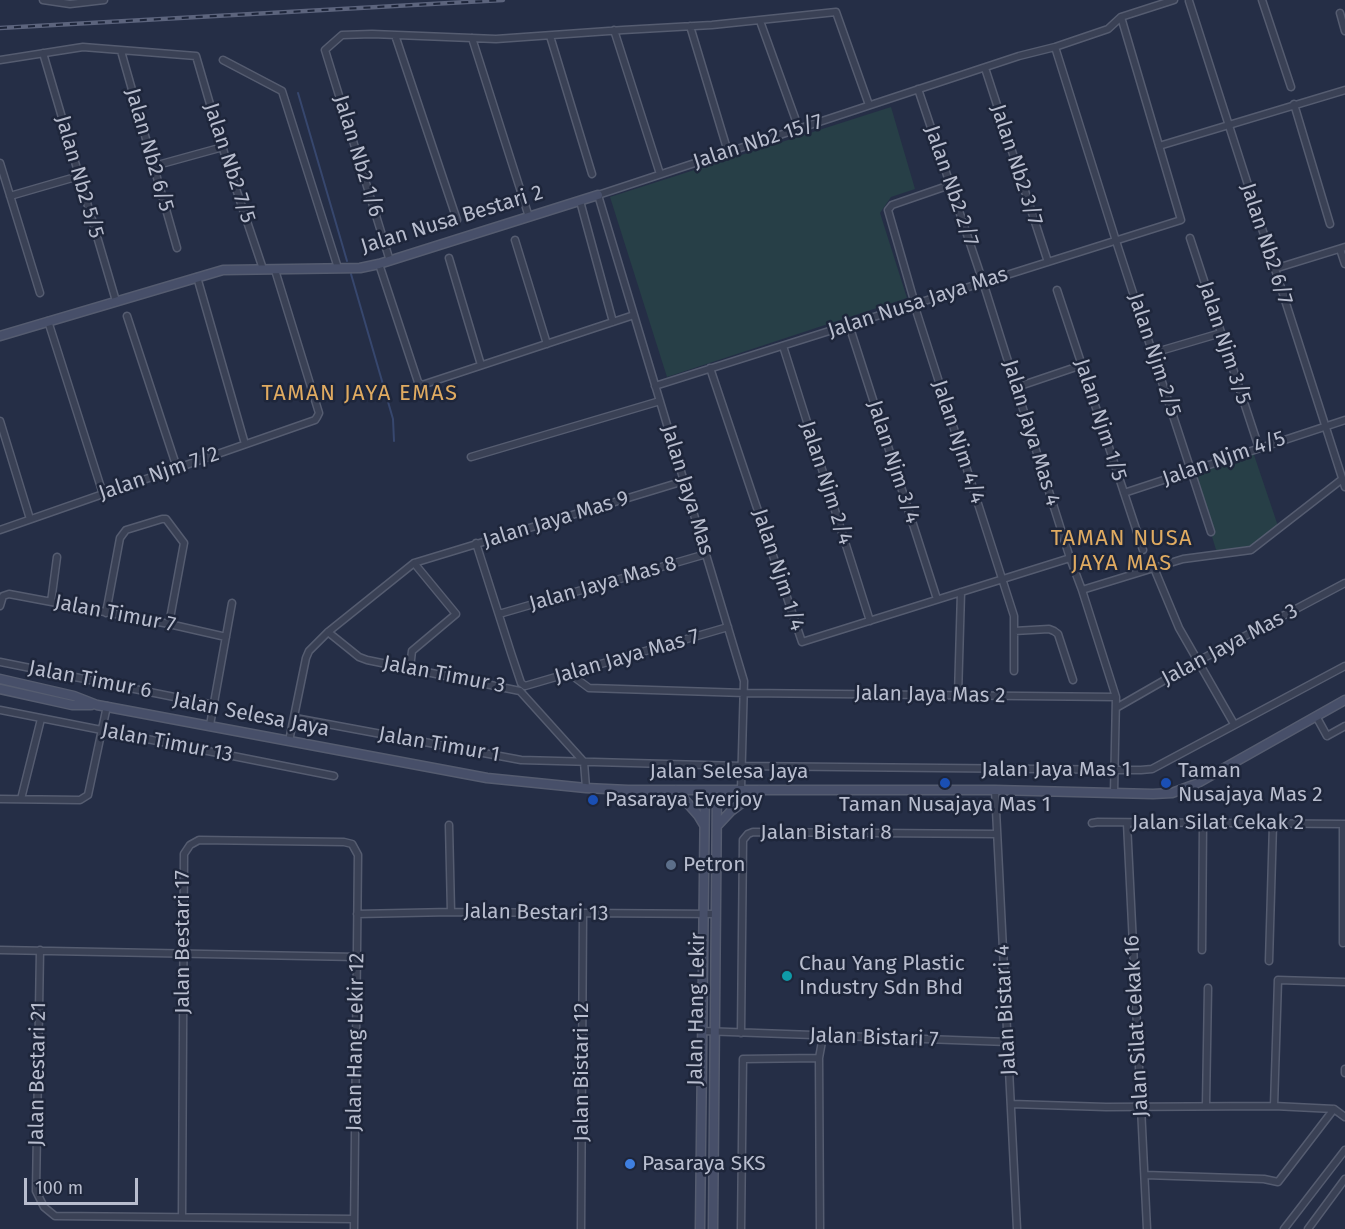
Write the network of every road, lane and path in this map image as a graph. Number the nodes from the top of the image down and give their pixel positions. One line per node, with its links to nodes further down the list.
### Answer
1 (43, 0): 2 (street)
2 (104, 0)
3 (1174, 0): 8 (street, Jalan Nb2 15/7)
4 (1188, 0): 5 (street); 27 (street, Jalan Nb2 6/7)
5 (1194, 0)
6 (1262, 0): 22 (street)
7 (1340, 13): 12 (street)
8 (1121, 17): 16 (street, Jalan Nb2 15/7); 29 (street)
9 (760, 21): 10 (street); 26 (street); 28 (street)
10 (690, 26): 11 (street); 31 (street)
11 (614, 30): 14 (street); 35 (street)
12 (1345, 31)
13 (395, 35): 15 (street); 42 (street); 50 (street, Jalan Nb2 1/6)
14 (550, 36): 15 (street); 34 (street)
15 (472, 38): 41 (street)
16 (1055, 46): 21 (street, Jalan Nb2 15/7); 46 (street, Jalan Njm 2/5)
17 (121, 51): 18 (street); 30 (street, Jalan Nb2 7/5); 33 (street, Jalan Nb2 6/5)
18 (43, 53): 19 (street); 36 (street, Jalan Nb2 5/5)
19 (0, 60)
20 (223, 60): 54 (street)
21 (985, 68): 23 (street, Jalan Nb2 15/7); 51 (street, Jalan Nb2 3/7)
22 (1291, 87)
23 (918, 89): 26 (street, Jalan Nb2 15/7); 37 (street, Jalan Nb2 2/7)
24 (1345, 90): 25 (street)
25 (1294, 104): 27 (street); 43 (street)
26 (869, 105): 28 (street, Jalan Nb2 15/7)
27 (1228, 124): 29 (street); 56 (street, Jalan Nb2 6/7)
28 (799, 129): 31 (street, Jalan Nb2 15/7)
29 (1159, 146): 46 (street, Jalan Nusa Jaya Mas)
30 (223, 147): 33 (street); 55 (street, Jalan Nb2 7/5)
31 (728, 152): 35 (street, Jalan Nb2 15/7)
32 (0, 163): 39 (street)
33 (154, 166): 47 (street, Jalan Nb2 6/5)
34 (592, 174)
35 (660, 174): 38 (street, Jalan Nb2 15/7)
36 (79, 176): 39 (street); 62 (street, Jalan Nb2 5/5)
37 (950, 185): 59 (street, Jalan Nb2 2/7); 63 (street, Jalan Njm 4/4)
38 (598, 195): 40 (street, Jalan Nusa Bestari 2); 64 (street, Jalan Jaya Mas)
39 (10, 196): 61 (street)
40 (580, 201): 41 (street, Jalan Nusa Bestari 2); 67 (street)
41 (529, 217): 50 (street, Jalan Nusa Bestari 2)
42 (457, 219)
43 (1330, 224)
44 (1190, 238): 69 (street, Jalan Njm 3/5)
45 (514, 240): 71 (street)
46 (1116, 240): 51 (street, Jalan Nusa Jaya Mas); 73 (street, Jalan Njm 2/5)
47 (177, 248)
48 (1343, 248): 53 (street); 56 (street)
49 (449, 258): 74 (street)
50 (390, 261): 52 (street, Jalan Nusa Bestari 2)
51 (1048, 262): 59 (street, Jalan Nusa Jaya Mas)
52 (379, 264): 54 (street, Jalan Nusa Bestari 2); 74 (street)
53 (1345, 264)
54 (338, 268): 57 (street, Jalan Nusa Bestari 2)
55 (263, 269): 57 (street, Jalan Nusa Bestari 2); 58 (street, Jalan Nusa Bestari 2)
56 (1274, 269): 82 (street, Jalan Nb2 6/7)
57 (275, 270): 83 (street, Jalan Njm 7/2)
58 (197, 276): 62 (street, Jalan Nusa Bestari 2); 83 (street)
59 (983, 282): 63 (street, Jalan Nusa Jaya Mas); 78 (street, Jalan Jaya Mas 4)
60 (1057, 290): 75 (street, Jalan Njm 1/5)
61 (40, 293)
62 (116, 301): 66 (street, Jalan Nusa Bestari 2)
63 (914, 304): 68 (street, Jalan Nusa Jaya Mas); 102 (street, Jalan Njm 4/4)
64 (634, 315): 67 (street); 77 (street, Jalan Jaya Mas)
65 (127, 316): 86 (street)
66 (48, 321): 70 (street, Jalan Nusa Bestari 2); 91 (street)
67 (613, 322): 71 (street)
68 (849, 325): 72 (street, Jalan Nusa Jaya Mas); 106 (street, Jalan Njm 3/4)
69 (1221, 333): 73 (street); 84 (street, Jalan Njm 3/5)
70 (0, 336)
71 (547, 344): 74 (street)
72 (783, 346): 76 (street, Jalan Nusa Jaya Mas); 112 (street, Jalan Njm 2/4)
73 (1153, 353): 87 (street, Jalan Njm 2/5)
74 (481, 365)
75 (1082, 365): 78 (street); 90 (street, Jalan Njm 1/5)
76 (710, 368): 77 (street, Jalan Nusa Jaya Mas); 112 (street, Jalan Njm 1/4)
77 (655, 386): 79 (street, Jalan Jaya Mas)
78 (1017, 387): 99 (street, Jalan Jaya Mas 4)
79 (660, 401): 85 (street); 88 (street, Jalan Jaya Mas)
80 (1345, 420): 82 (street, Jalan Njm 4/5)
81 (0, 421): 92 (street)
82 (1324, 426): 84 (street, Jalan Njm 4/5); 89 (street, Jalan Nb2 6/7)
83 (245, 444): 86 (street, Jalan Njm 7/2)
84 (1259, 448): 87 (street, Jalan Njm 4/5)
85 (471, 457)
86 (177, 468): 91 (street, Jalan Njm 7/2)
87 (1191, 470): 90 (street, Jalan Njm 4/5); 94 (street, Jalan Njm 2/5)
88 (684, 482): 95 (street, Jalan Jaya Mas 9); 97 (street, Jalan Jaya Mas)
89 (1343, 484): 101 (street)
90 (1124, 493): 96 (street, Jalan Njm 1/5)
91 (103, 494): 92 (street, Jalan Njm 7/2)
92 (30, 519): 93 (street, Jalan Njm 7/2)
93 (0, 530)
94 (1211, 532)
95 (476, 543): 100 (street, Jalan Jaya Mas 9); 111 (street)
96 (1143, 550)
97 (706, 555): 111 (street, Jalan Jaya Mas 8); 114 (street, Jalan Jaya Mas)
98 (57, 557): 107 (street)
99 (1070, 558): 102 (street, Jalan Njm 1/4); 104 (street, Jalan Jaya Mas 4)
100 (414, 563): 116 (street, Jalan Jaya Mas 9); 121 (street)
101 (1154, 568): 104 (street); 118 (street)
102 (1002, 579): 105 (street, Jalan Njm 1/4); 115 (street, Jalan Njm 4/4)
103 (1345, 583): 118 (street, Jalan Jaya Mas 3)
104 (1082, 590): 129 (street, Jalan Jaya Mas 4)
105 (961, 592): 106 (street, Jalan Njm 1/4); 128 (street)
106 (937, 599): 112 (street, Jalan Njm 1/4)
107 (51, 602): 109 (street, Jalan Timur 7); 110 (street, Jalan Timur 7)
108 (232, 603): 117 (street)
109 (0, 606)
110 (106, 613): 113 (street, Jalan Timur 7); 113 (street)
111 (499, 614): 123 (street, Jalan Jaya Mas 7)
112 (870, 621)
113 (170, 624): 117 (street, Jalan Timur 7)
114 (728, 627): 123 (street, Jalan Jaya Mas 7); 127 (street, Jalan Jaya Mas)
115 (1014, 631): 122 (street, Jalan Njm 4/4); 125 (street)
116 (328, 632): 121 (street, Jalan Timur 3); 137 (street, Jalan Jaya Mas 9)
117 (226, 637): 132 (street)
118 (1198, 661): 134 (street, Jalan Jaya Mas 3); 139 (street)
119 (0, 662): 132 (street, Jalan Timur 6)
120 (1345, 666): 139 (street, Jalan Jaya Mas 1)
121 (410, 668): 144 (street, Jalan Timur 3)
122 (1014, 671)
123 (570, 674): 127 (street, Jalan Jaya Mas 2)
124 (0, 680): 131 (street, Jalan Selesa Jaya)
125 (1073, 680)
126 (0, 689): 131 (street, Jalan Selesa Jaya)
127 (745, 693): 128 (street, Jalan Jaya Mas 2); 145 (street, Jalan Jaya Mas)
128 (958, 696): 129 (street, Jalan Jaya Mas 2)
129 (1116, 697): 134 (street, Jalan Jaya Mas 4)
130 (1345, 700): 136 (street, Jalan Selesa Jaya)
131 (97, 705): 133 (street, Jalan Selesa Jaya)
132 (214, 705): 140 (street)
133 (107, 706): 140 (street, Jalan Selesa Jaya); 142 (street)
134 (1116, 708): 146 (street, Jalan Jaya Mas 4)
135 (0, 710): 138 (street, Jalan Timur 13)
136 (1316, 716): 141 (street); 155 (street, Jalan Selesa Jaya)
137 (295, 718): 143 (street, Jalan Jaya Mas 9); 144 (street, Jalan Timur 1)
138 (41, 719): 142 (street, Jalan Timur 13); 157 (street)
139 (1234, 724): 146 (street, Jalan Jaya Mas 1)
140 (210, 725): 143 (street, Jalan Selesa Jaya)
141 (1345, 726)
142 (102, 729): 147 (street, Jalan Timur 13); 157 (street)
143 (289, 741): 148 (street, Jalan Selesa Jaya)
144 (584, 762): 145 (street, Jalan Timur 1); 148 (street)
145 (741, 766): 146 (street, Jalan Jaya Mas 1); 149 (street, Jalan Jaya Mas)
146 (1114, 771): 155 (street, Jalan Jaya Mas 4)
147 (334, 776)
148 (586, 789): 151 (street, Jalan Selesa Jaya)
149 (741, 789): 150 (street, Jalan Selesa Jaya); 153 (street, Jalan Selesa Jaya)
150 (759, 789): 154 (street, Jalan Selesa Jaya); 165 (street)
151 (676, 790): 152 (street, Jalan Selesa Jaya); 164 (street)
152 (705, 790): 153 (street, Jalan Selesa Jaya); 164 (street, Jalan Hang Lekir)
153 (717, 790): 165 (street, Jalan Hang Lekir)
154 (995, 790): 155 (street, Jalan Selesa Jaya); 166 (street, Jalan Bistari 4)
155 (1114, 793)
156 (0, 799): 157 (street)
157 (21, 799)
158 (1127, 823): 159 (street, Jalan Silat Cekak 2); 160 (street, Jalan Silat Cekak 2); 192 (street, Jalan Silat Cekak 16)
159 (1203, 823): 161 (street, Jalan Silat Cekak 2); 176 (street)
160 (1092, 824)
161 (1274, 824): 162 (street, Jalan Silat Cekak 2); 179 (street)
162 (1344, 824): 173 (street)
163 (449, 825): 168 (street)
164 (704, 826): 171 (street, Jalan Hang Lekir)
165 (717, 826): 172 (street, Jalan Hang Lekir)
166 (997, 834): 184 (street, Jalan Bistari 8); 186 (street, Jalan Bistari 4)
167 (358, 855): 169 (street, Jalan Hang Lekir 12); 177 (street, Jalan Bestari 17)
168 (451, 912): 169 (street, Jalan Bestari 13); 170 (street, Jalan Bestari 13)
169 (357, 914): 178 (street, Jalan Hang Lekir 12)
170 (584, 914): 171 (street, Jalan Bestari 13); 202 (street, Jalan Bistari 12)
171 (704, 914): 172 (street, Jalan Bestari 13); 182 (street, Jalan Hang Lekir)
172 (716, 914): 183 (street, Jalan Hang Lekir)
173 (1343, 943)
174 (0, 950): 175 (street)
175 (40, 950): 177 (street); 199 (street, Jalan Bestari 21)
176 (1202, 950)
177 (183, 953): 178 (street); 199 (street, Jalan Bestari 17)
178 (357, 957): 200 (street, Jalan Hang Lekir 12)
179 (1269, 961)
180 (1345, 982): 193 (street)
181 (1208, 988): 191 (street)
182 (702, 1031): 183 (street, Jalan Bistari 7); 203 (street, Jalan Hang Lekir)
183 (715, 1032): 184 (street, Jalan Bistari 7); 204 (street, Jalan Hang Lekir)
184 (741, 1033): 185 (street, Jalan Bistari 7)
185 (823, 1036): 186 (street, Jalan Bistari 7); 187 (street)
186 (1008, 1042): 190 (street, Jalan Bistari 4)
187 (819, 1058): 205 (street); 206 (street)
188 (1345, 1069): 189 (street)
189 (1345, 1073)
190 (1011, 1104): 192 (street); 207 (street, Jalan Bistari 4)
191 (1206, 1105): 192 (street); 193 (street)
192 (1141, 1106): 197 (street, Jalan Silat Cekak 16)
193 (1274, 1106): 194 (street)
194 (1334, 1109): 195 (street); 197 (street)
195 (1345, 1117)
196 (1345, 1150): 209 (street)
197 (1145, 1175): 208 (street, Jalan Silat Cekak 16)
198 (1345, 1179): 210 (street)
199 (182, 1217): 200 (street, Jalan Bestari 21)
200 (354, 1219): 201 (street, Jalan Hang Lekir 12)
201 (354, 1229)
202 (581, 1229)
203 (700, 1229)
204 (713, 1229)
205 (741, 1229)
206 (820, 1229)
207 (1017, 1229)
208 (1147, 1229)
209 (1284, 1229)
210 (1308, 1229)

